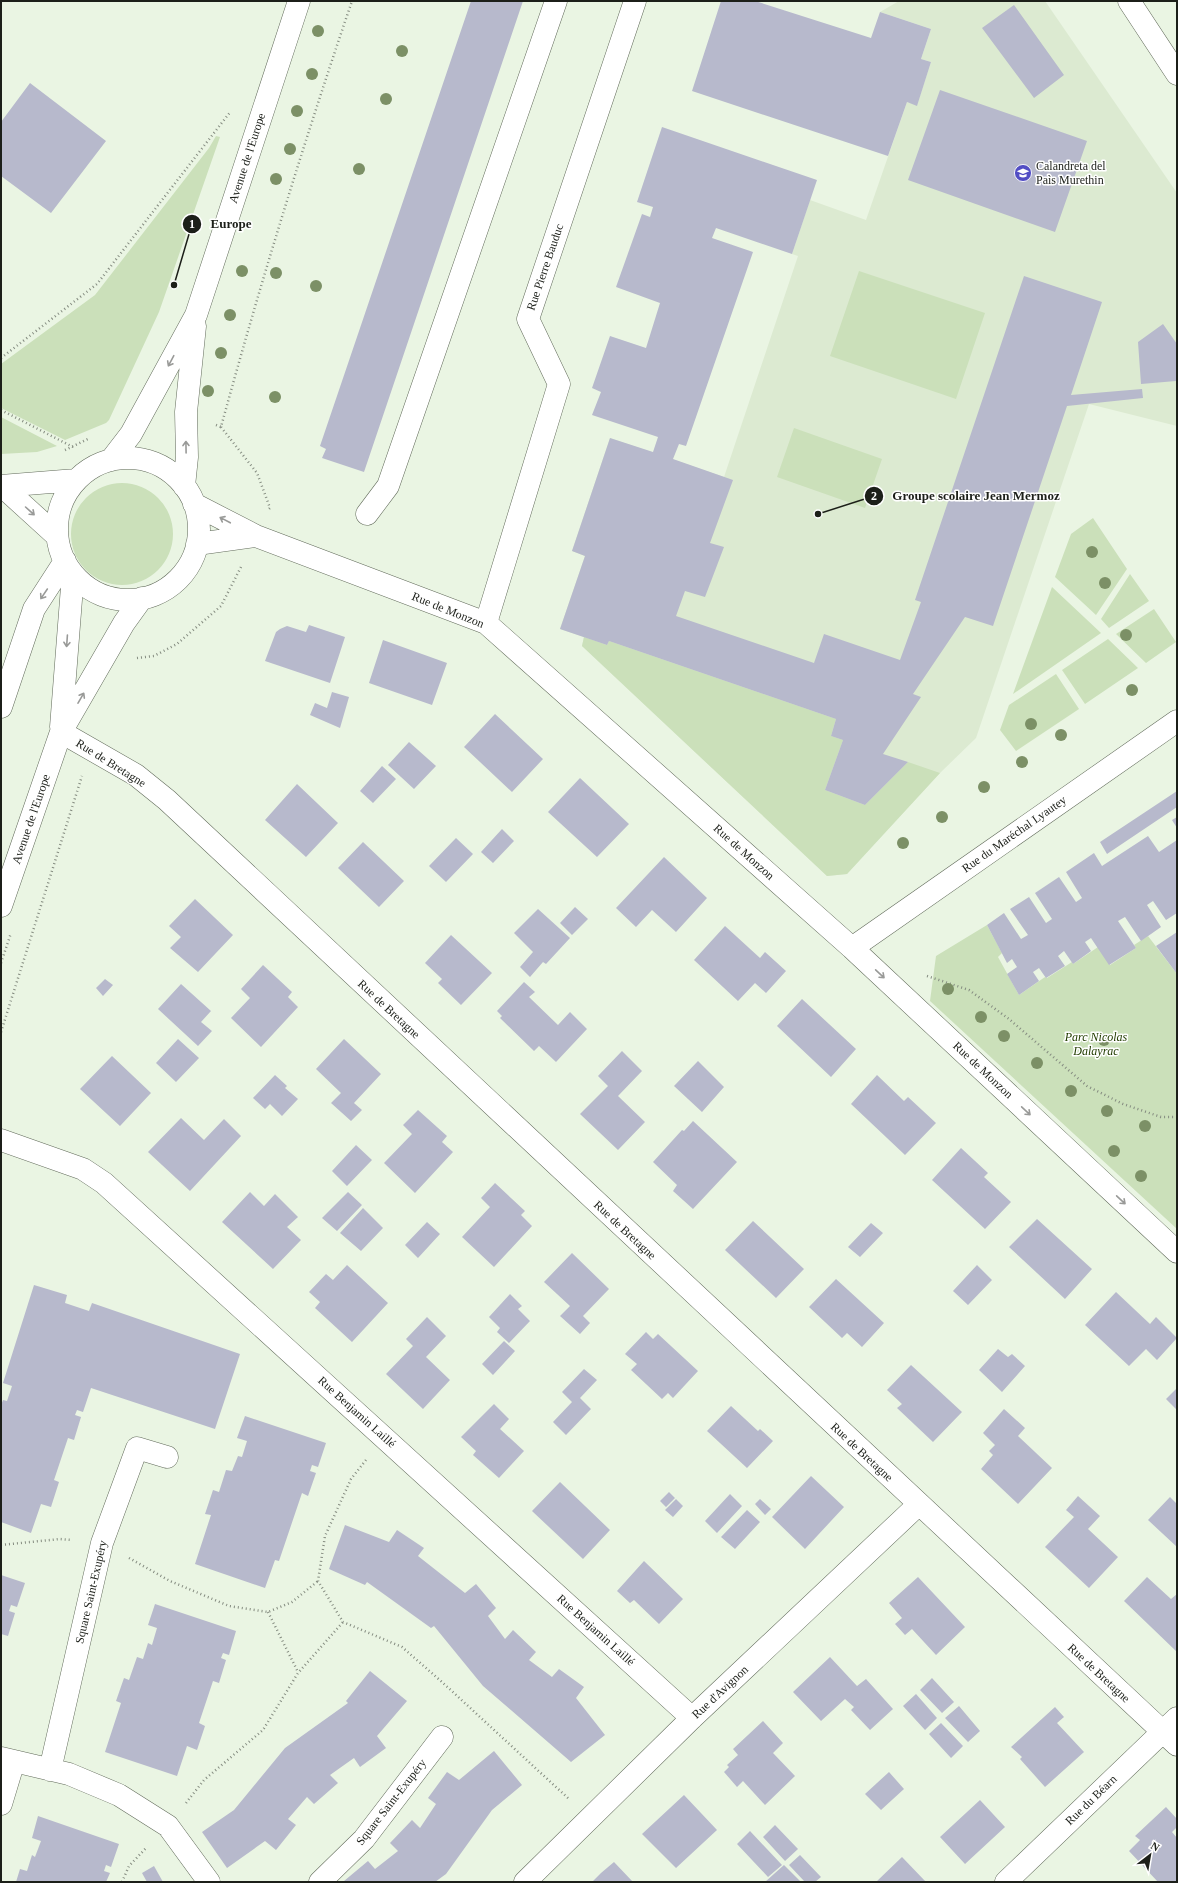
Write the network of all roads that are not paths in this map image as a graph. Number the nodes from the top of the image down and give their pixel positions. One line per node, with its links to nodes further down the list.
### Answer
1 (299, 1): 6 (street, Avenue de l'Europe)
2 (556, 1): 11 (street)
3 (635, 1): 17 (street, Rue Pierre Bauduc)
4 (1129, 1): 5 (street)
5 (1177, 74)
6 (196, 315): 7 (street, Avenue de l'Europe, one-way to 7); 10 (street, Avenue de l'Europe, one-way to 6)
7 (111, 460): 8 (street); 10 (street)
8 (76, 480): 9 (street); 12 (street)
9 (2, 486): 12 (street, one-way to 12)
10 (189, 495): 13 (street, Rue de Monzon, one-way to 10); 14 (street)
11 (367, 514)
12 (57, 536): 15 (street)
13 (256, 536): 14 (street, Rue de Monzon); 17 (street, Rue de Monzon)
14 (197, 544): 16 (street)
15 (69, 568): 16 (street); 18 (street, one-way to 18); 20 (street, Avenue de l'Europe, one-way to 20)
16 (142, 598): 20 (street, Avenue de l'Europe, one-way to 16)
17 (486, 623): 22 (street, Rue de Monzon)
18 (1, 707)
19 (1177, 720): 22 (street, Rue du Maréchal Lyautey)
20 (61, 732): 21 (street, Avenue de l'Europe); 26 (street, Rue de Bretagne)
21 (1, 906)
22 (852, 948): 24 (street, Rue de Monzon, one-way to 24)
23 (1, 1141): 27 (street, Rue Benjamin Laillé)
24 (1177, 1252)
25 (167, 1457): 31 (street, Square Saint-Exupéry)
26 (918, 1505): 27 (street, Rue d'Avignon); 28 (street, Rue de Bretagne)
27 (692, 1718): 35 (street, Rue d'Avignon)
28 (1172, 1732): 36 (street, Rue du Béarn)
29 (442, 1737): 34 (street, Square Saint-Exupéry)
30 (8, 1760): 31 (street); 32 (street)
31 (50, 1770): 33 (street)
32 (1, 1804)
33 (209, 1882)
34 (320, 1882)
35 (525, 1882)
36 (1006, 1882)

